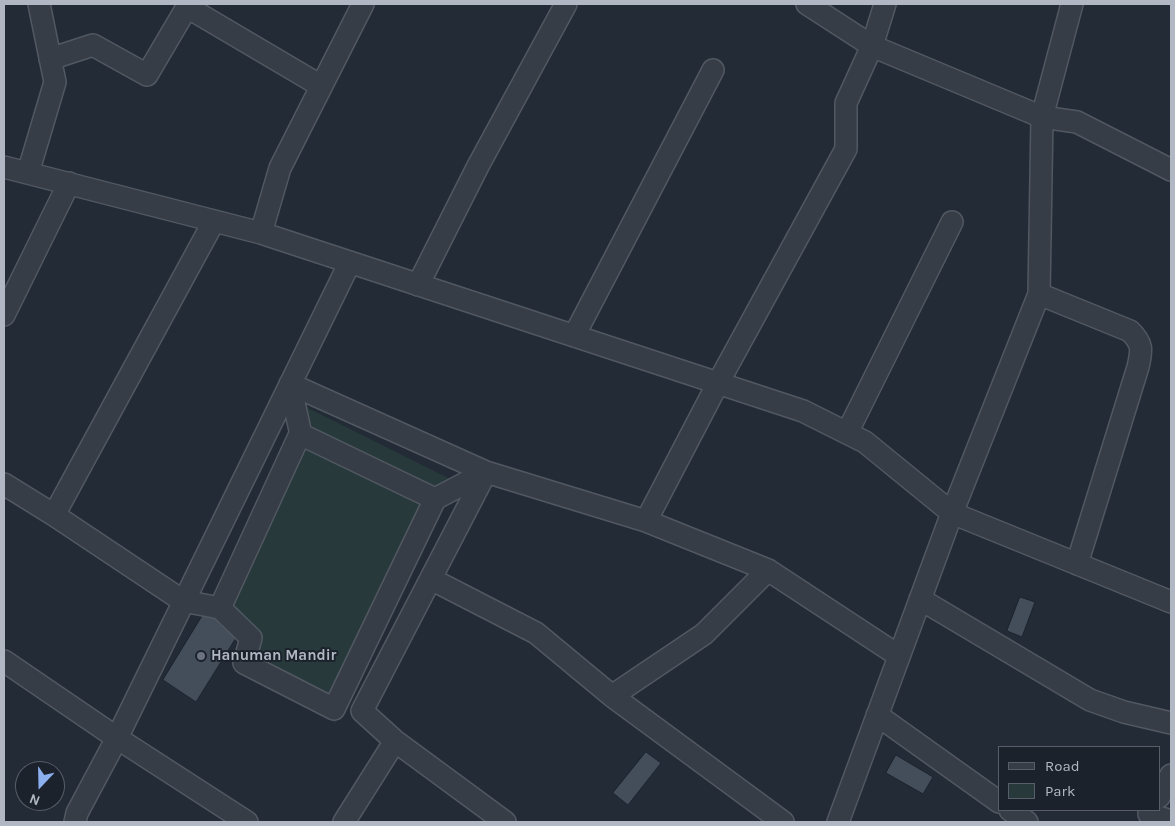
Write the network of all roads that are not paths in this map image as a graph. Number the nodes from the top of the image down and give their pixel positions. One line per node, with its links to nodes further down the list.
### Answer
1 (39, 4): 8 (street)
2 (363, 4): 10 (street)
3 (566, 4): 20 (street)
4 (807, 4): 7 (street)
5 (885, 4): 7 (street)
6 (1072, 4): 11 (street)
7 (872, 46): 11 (street); 24 (street)
8 (50, 59): 10 (street); 14 (street)
9 (713, 70): 23 (street)
10 (321, 86): 18 (street)
11 (1042, 117): 13 (street); 21 (street)
12 (4, 167): 14 (street)
13 (1171, 170)
14 (28, 173): 15 (street)
15 (68, 183): 16 (street); 22 (street)
16 (214, 221): 18 (street); 32 (street)
17 (952, 222): 26 (street)
18 (261, 233): 19 (street)
19 (350, 262): 20 (street); 25 (street)
20 (418, 285): 23 (street)
21 (1039, 294): 31 (street); 34 (street)
22 (4, 315)
23 (574, 336): 24 (street)
24 (718, 383): 26 (street); 33 (street)
25 (290, 384): 27 (street); 28 (street); 38 (street)
26 (847, 433): 31 (street)
27 (301, 434): 30 (street); 40 (street)
28 (486, 472): 30 (street); 33 (street); 36 (street)
29 (4, 484): 32 (street)
30 (435, 499): 44 (street)
31 (952, 513): 34 (street); 37 (street)
32 (54, 515): 38 (street)
33 (646, 521): 35 (street)
34 (1077, 564): 39 (street)
35 (768, 570): 41 (street); 43 (street)
36 (431, 579): 43 (street); 45 (street)
37 (920, 599): 41 (street); 47 (street)
38 (183, 601): 40 (street); 48 (street)
39 (1171, 602)
40 (220, 608): 44 (street)
41 (899, 656): 46 (street)
42 (4, 661): 48 (street)
43 (612, 696): 60 (street)
44 (334, 708): 45 (street)
45 (362, 711): 49 (street)
46 (878, 715): 52 (street); 61 (street)
47 (1171, 723)
48 (117, 738): 56 (street); 57 (street)
49 (395, 741): 58 (street); 59 (street)
50 (1171, 775): 51 (street)
51 (1160, 795)
52 (998, 801)
53 (1011, 811): 62 (street)
54 (1151, 811): 55 (street)
55 (1171, 821)
56 (75, 822)
57 (247, 822)
58 (344, 822)
59 (505, 822)
60 (783, 822)
61 (838, 822)
62 (1027, 822)

